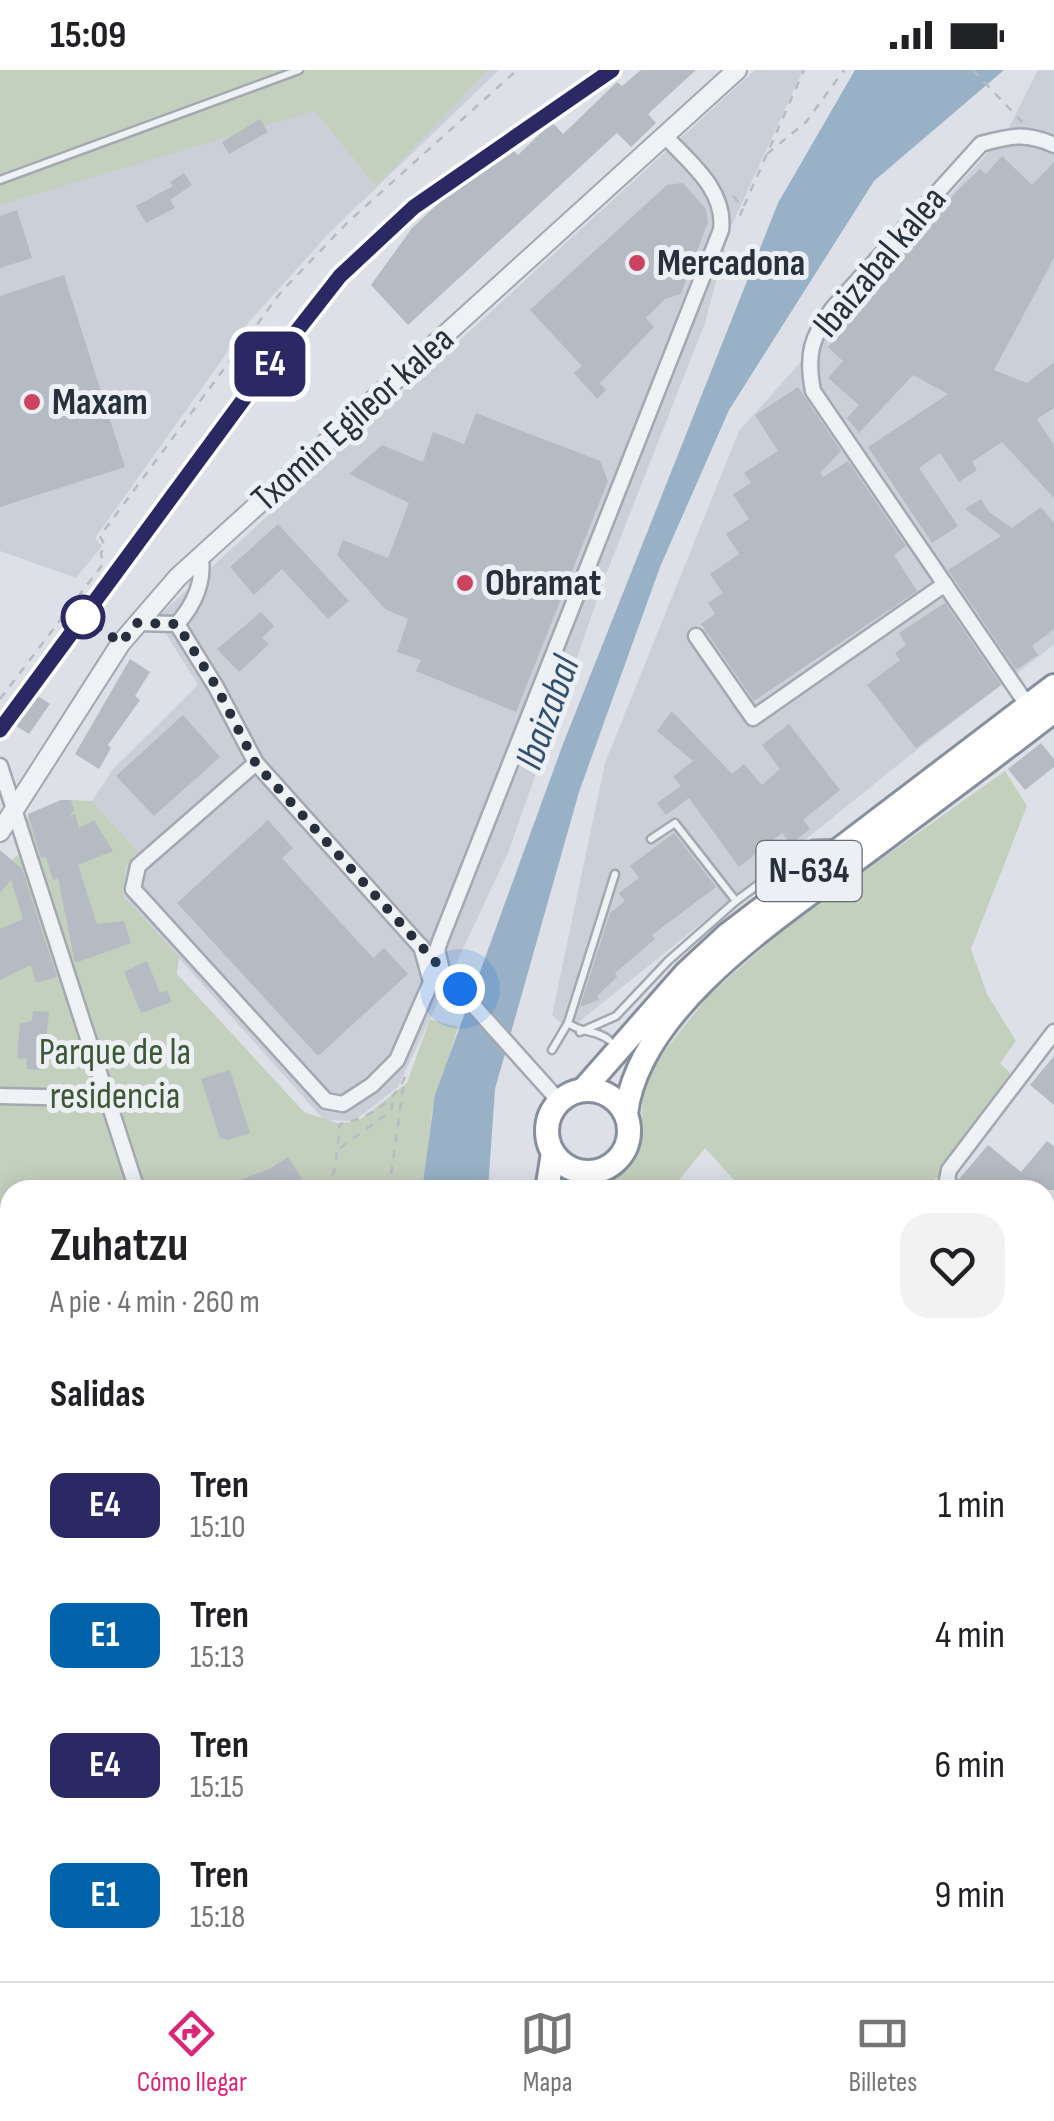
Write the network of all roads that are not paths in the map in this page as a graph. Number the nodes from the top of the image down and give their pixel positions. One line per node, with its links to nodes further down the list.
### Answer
1 (299, 70): 5 (lane)
2 (738, 70): 3 (street, Txomin Egileor kalea)
3 (666, 136): 6 (street, Txomin Egileor kalea); 22 (street)
4 (1054, 145): 7 (street, Ibaizabal kalea)
5 (0, 180)
6 (201, 558): 8 (street, Txomin Egileor kalea); 9 (street)
7 (945, 584): 10 (street); 12 (street, Ibaizabal kalea)
8 (137, 623): 9 (street); 16 (street, Txomin Egileor kalea)
9 (177, 624): 14 (street)
10 (696, 636)
11 (1054, 686): 12 (highway, N-634)
12 (1028, 706): 19 (highway, N-634)
13 (1054, 712): 36 (highway, N-634)
14 (256, 764): 23 (street); 25 (street)
15 (0, 766): 16 (street)
16 (16, 808): 17 (street, Txomin Egileor kalea); 33 (street)
17 (0, 832)
18 (651, 839): 21 (lane)
19 (847, 842): 21 (lane); 32 (highway, N-634)
20 (615, 874): 27 (lane)
21 (736, 902): 26 (lane)
22 (446, 927): 23 (street); 24 (street)
23 (424, 951): 24 (street); 25 (street)
24 (442, 970): 25 (street); 35 (street)
25 (431, 982)
26 (616, 1016): 28 (lane); 30 (lane)
27 (568, 1022): 28 (lane); 31 (lane)
28 (580, 1032): 30 (lane)
29 (1054, 1032): 42 (street)
30 (609, 1040): 32 (lane)
31 (552, 1050)
32 (593, 1082): 35 (highway, N-634); 36 (highway)
33 (106, 1091): 34 (street); 38 (street)
34 (0, 1096)
35 (560, 1102): 37 (highway)
36 (626, 1114): 41 (highway, N-634)
37 (552, 1153): 39 (highway); 40 (highway, N-634)
38 (134, 1180)
39 (548, 1180)
40 (579, 1180)
41 (585, 1180)
42 (947, 1180)

